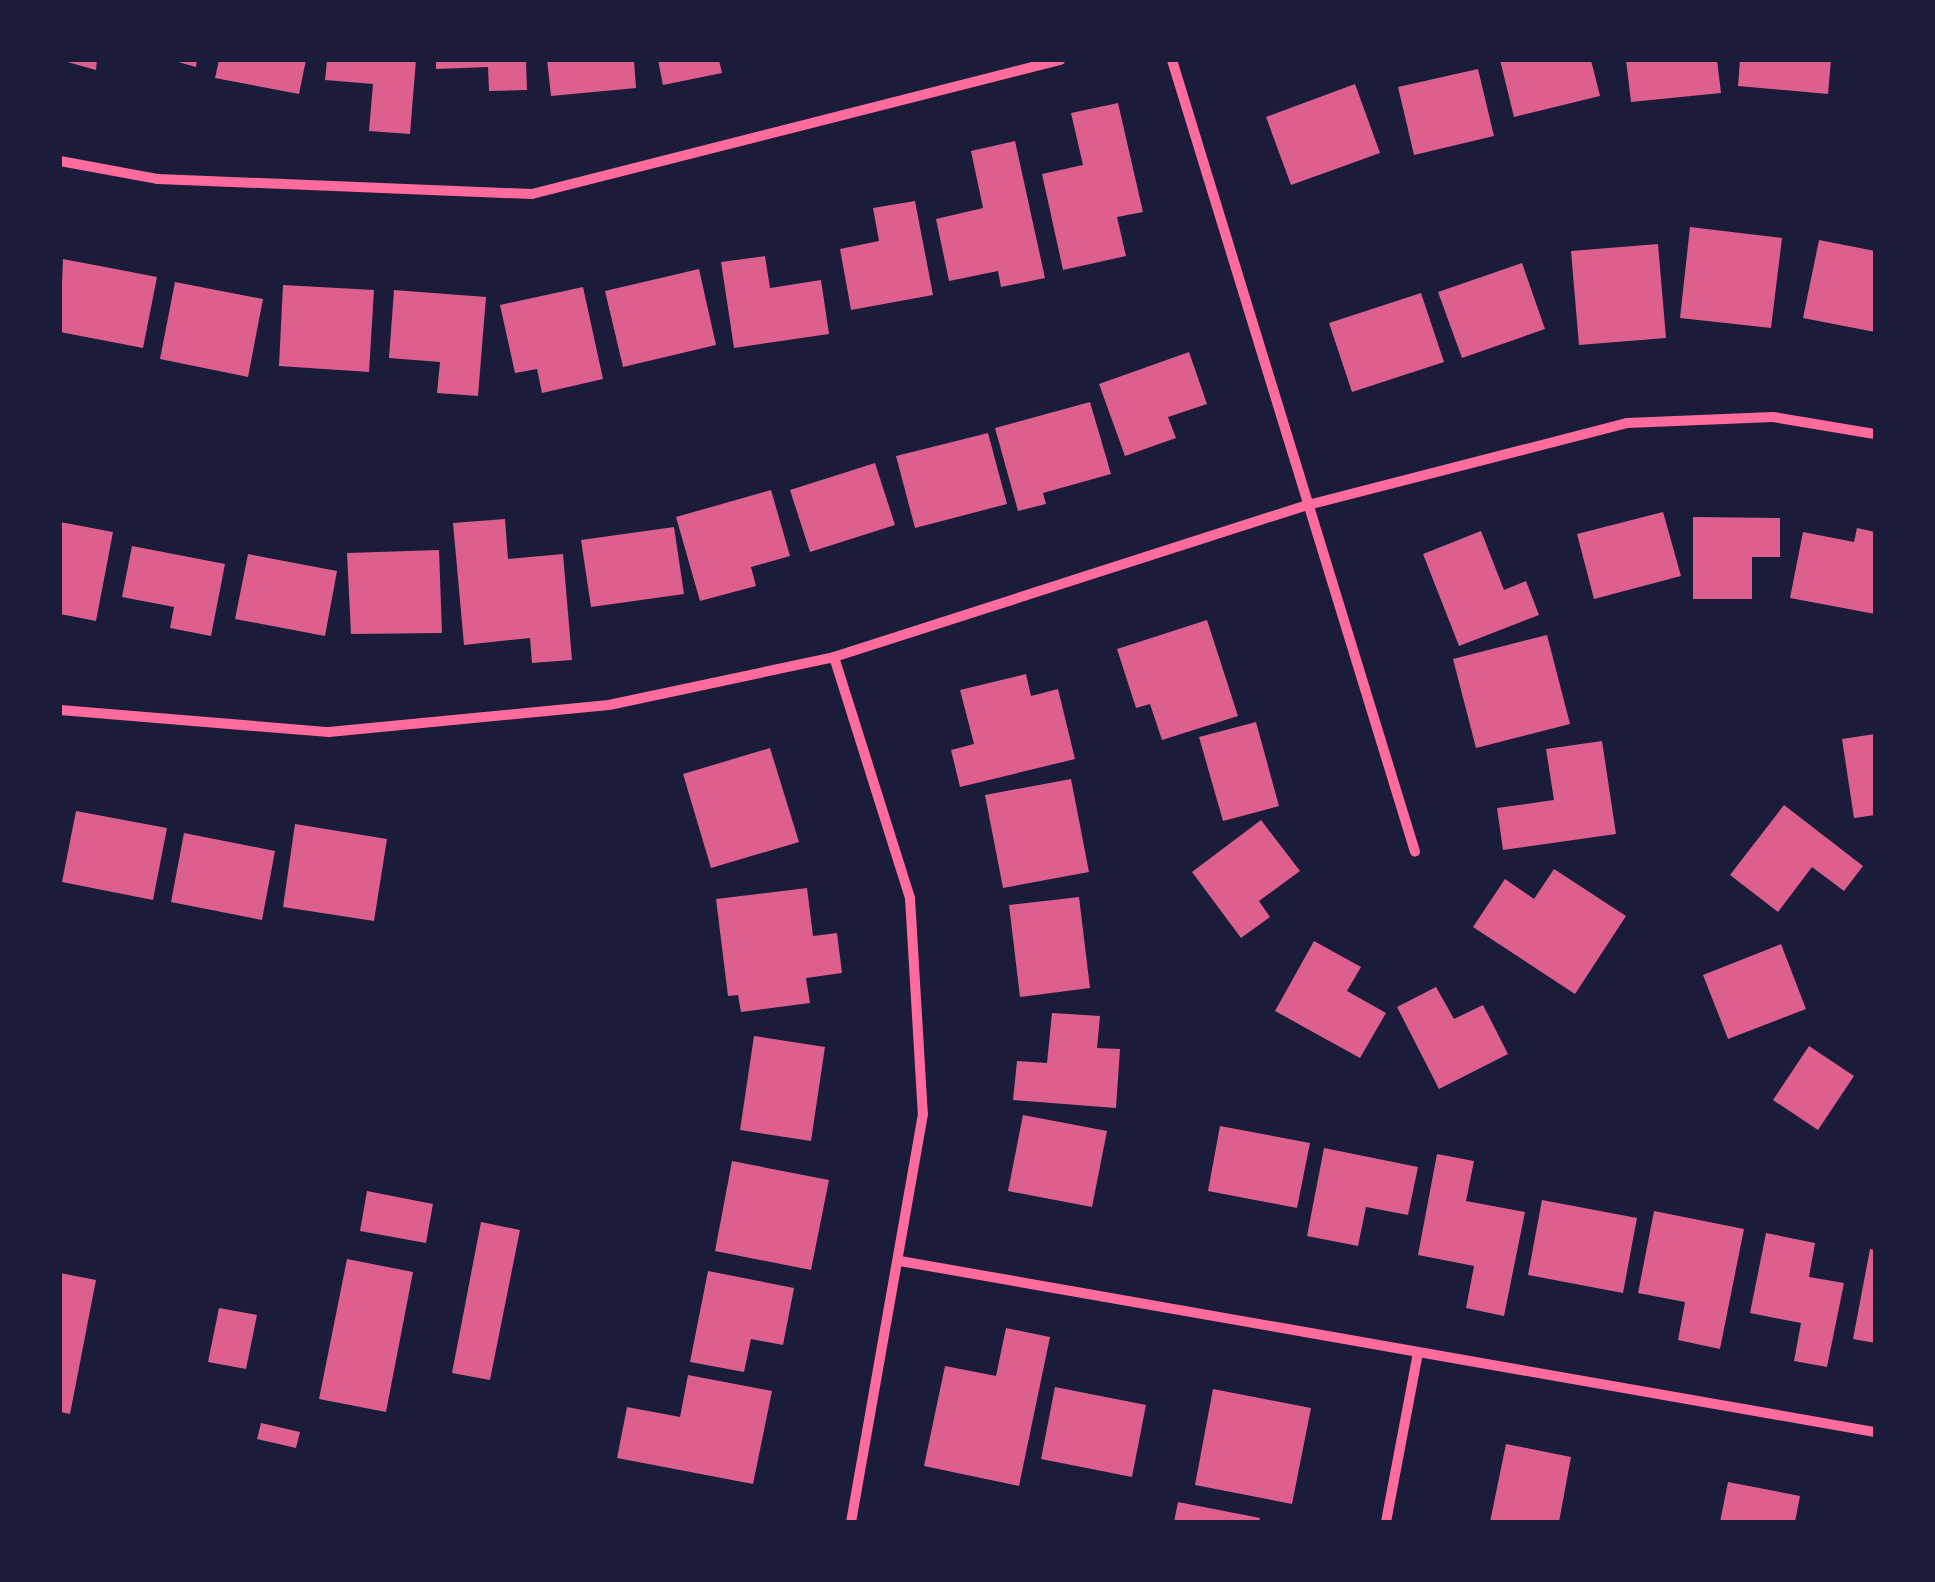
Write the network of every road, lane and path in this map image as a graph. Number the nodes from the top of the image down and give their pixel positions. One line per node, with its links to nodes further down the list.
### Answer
1 (1060, 60): 3 (street)
2 (1172, 60): 5 (street)
3 (60, 161)
4 (1875, 434): 5 (street)
5 (1308, 505): 6 (street); 8 (street)
6 (834, 657): 7 (street); 9 (street)
7 (60, 710)
8 (1415, 852)
9 (900, 1261): 10 (street); 12 (street)
10 (1417, 1358): 11 (street); 13 (street)
11 (1875, 1432)
12 (851, 1522)
13 (1386, 1522)

